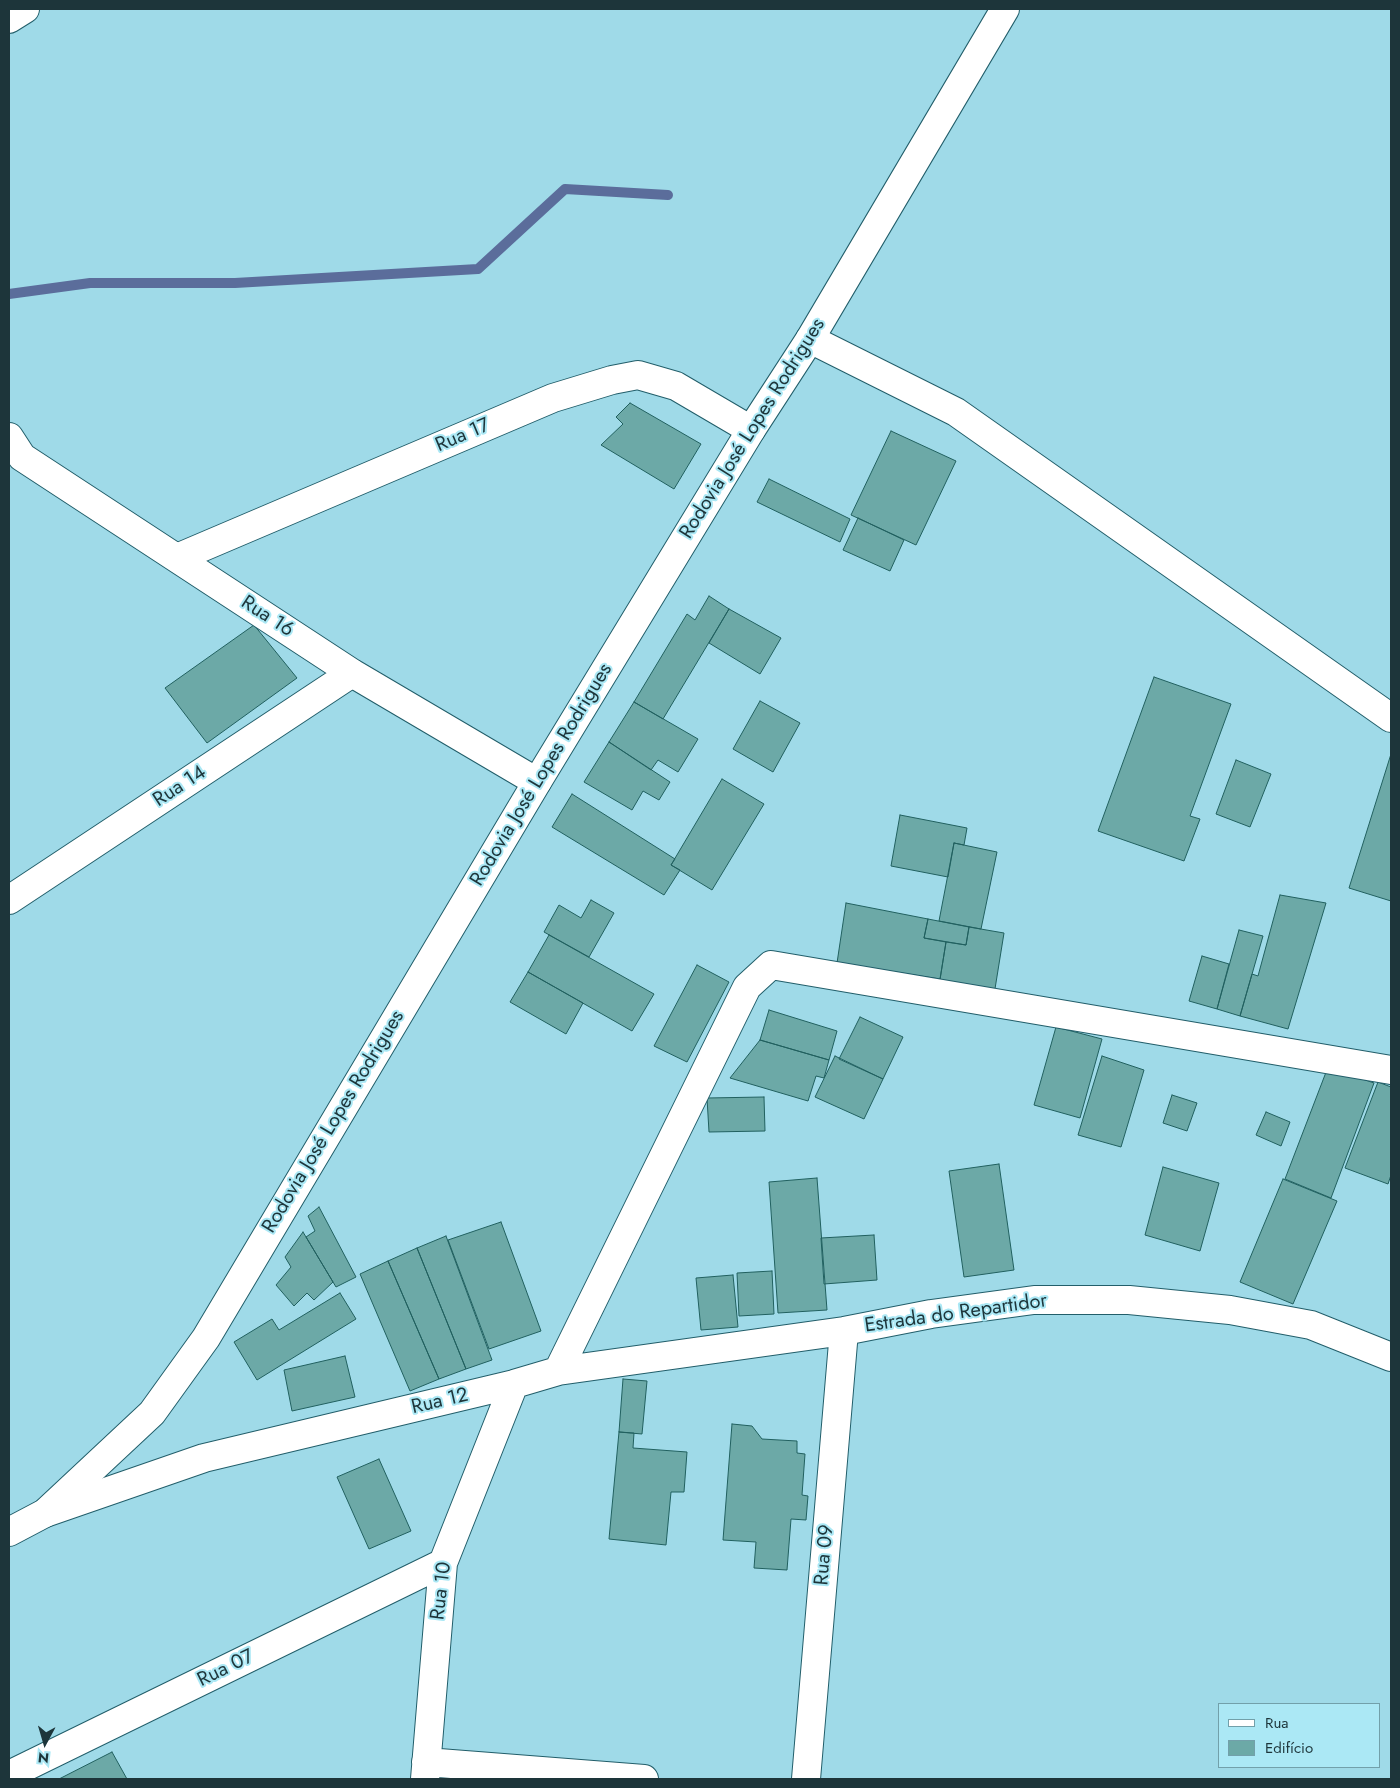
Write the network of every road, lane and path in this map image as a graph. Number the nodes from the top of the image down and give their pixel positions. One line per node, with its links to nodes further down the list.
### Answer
1 (25, 9): 3 (street)
2 (1006, 9): 4 (street, Rodovia José Lopes Rodrigues)
3 (9, 19)
4 (810, 339): 5 (street, Rodovia José Lopes Rodrigues); 9 (street)
5 (751, 430): 7 (street, Rua 17); 10 (street, Rodovia José Lopes Rodrigues)
6 (13, 454): 7 (street, Rua 16)
7 (177, 558): 8 (street, Rua 16)
8 (352, 673): 10 (street, Rua 16); 11 (street, Rua 14)
9 (1391, 718)
10 (537, 782): 17 (street, Rodovia José Lopes Rodrigues)
11 (9, 900)
12 (1391, 1070): 15 (street)
13 (844, 1331): 14 (street, Estrada do Repartidor); 15 (street, Rua 12); 23 (street, Rua 09)
14 (1391, 1357)
15 (558, 1371): 16 (street, Rua 12)
16 (514, 1384): 17 (street, Rua 12); 19 (street, Rua 10)
17 (44, 1513): 18 (street)
18 (9, 1532)
19 (443, 1563): 20 (street, Rua 10); 21 (street, Rua 07)
20 (425, 1771): 22 (street)
21 (9, 1775)
22 (644, 1779)
23 (806, 1779)

